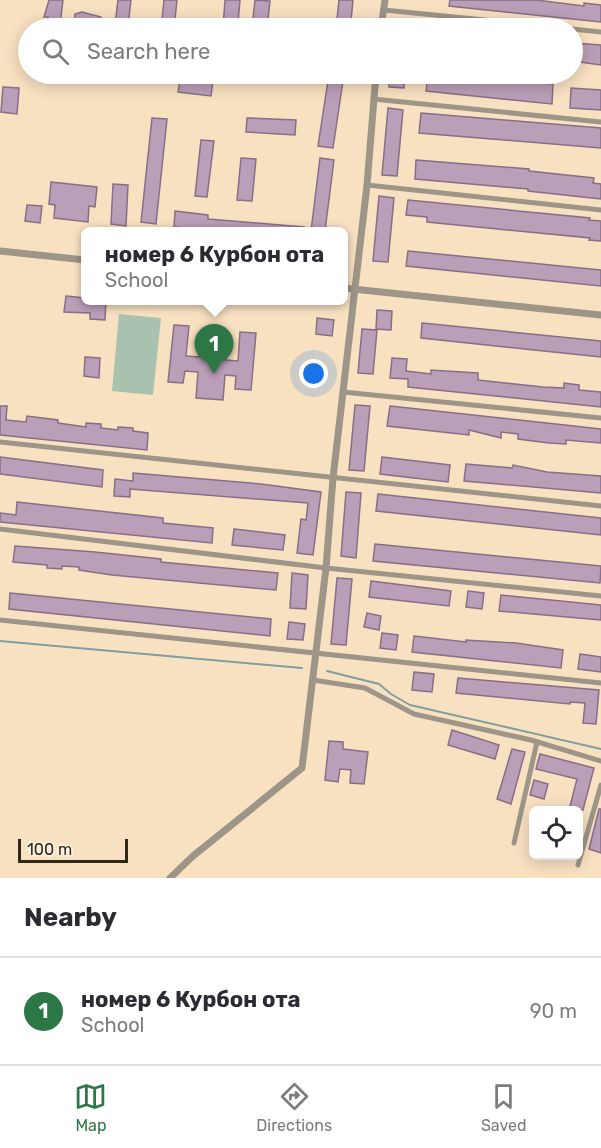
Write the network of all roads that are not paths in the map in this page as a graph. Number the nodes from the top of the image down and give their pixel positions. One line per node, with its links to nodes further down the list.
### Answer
1 (385, 0): 2 (street)
2 (384, 10): 3 (street); 4 (street)
3 (383, 18)
4 (464, 18)
5 (583, 30): 6 (street)
6 (601, 32)
7 (375, 84): 8 (street)
8 (373, 99): 9 (street); 10 (street)
9 (601, 122)
10 (367, 185): 11 (street); 15 (street)
11 (601, 210)
12 (0, 251): 13 (street)
13 (81, 261)
14 (348, 289): 15 (street)
15 (356, 290): 16 (street); 17 (street)
16 (601, 315)
17 (343, 392): 18 (street); 20 (street)
18 (601, 418)
19 (0, 442): 20 (street)
20 (333, 478): 21 (street); 23 (street)
21 (601, 506)
22 (0, 530): 23 (street)
23 (326, 568): 24 (street); 26 (street)
24 (601, 596)
25 (0, 620): 26 (street)
26 (317, 652): 27 (street); 28 (street)
27 (313, 680): 29 (street); 34 (street)
28 (601, 683)
29 (537, 742): 30 (street); 32 (street)
30 (601, 761)
31 (601, 785): 33 (street)
32 (514, 843)
33 (578, 865)
34 (170, 878)

